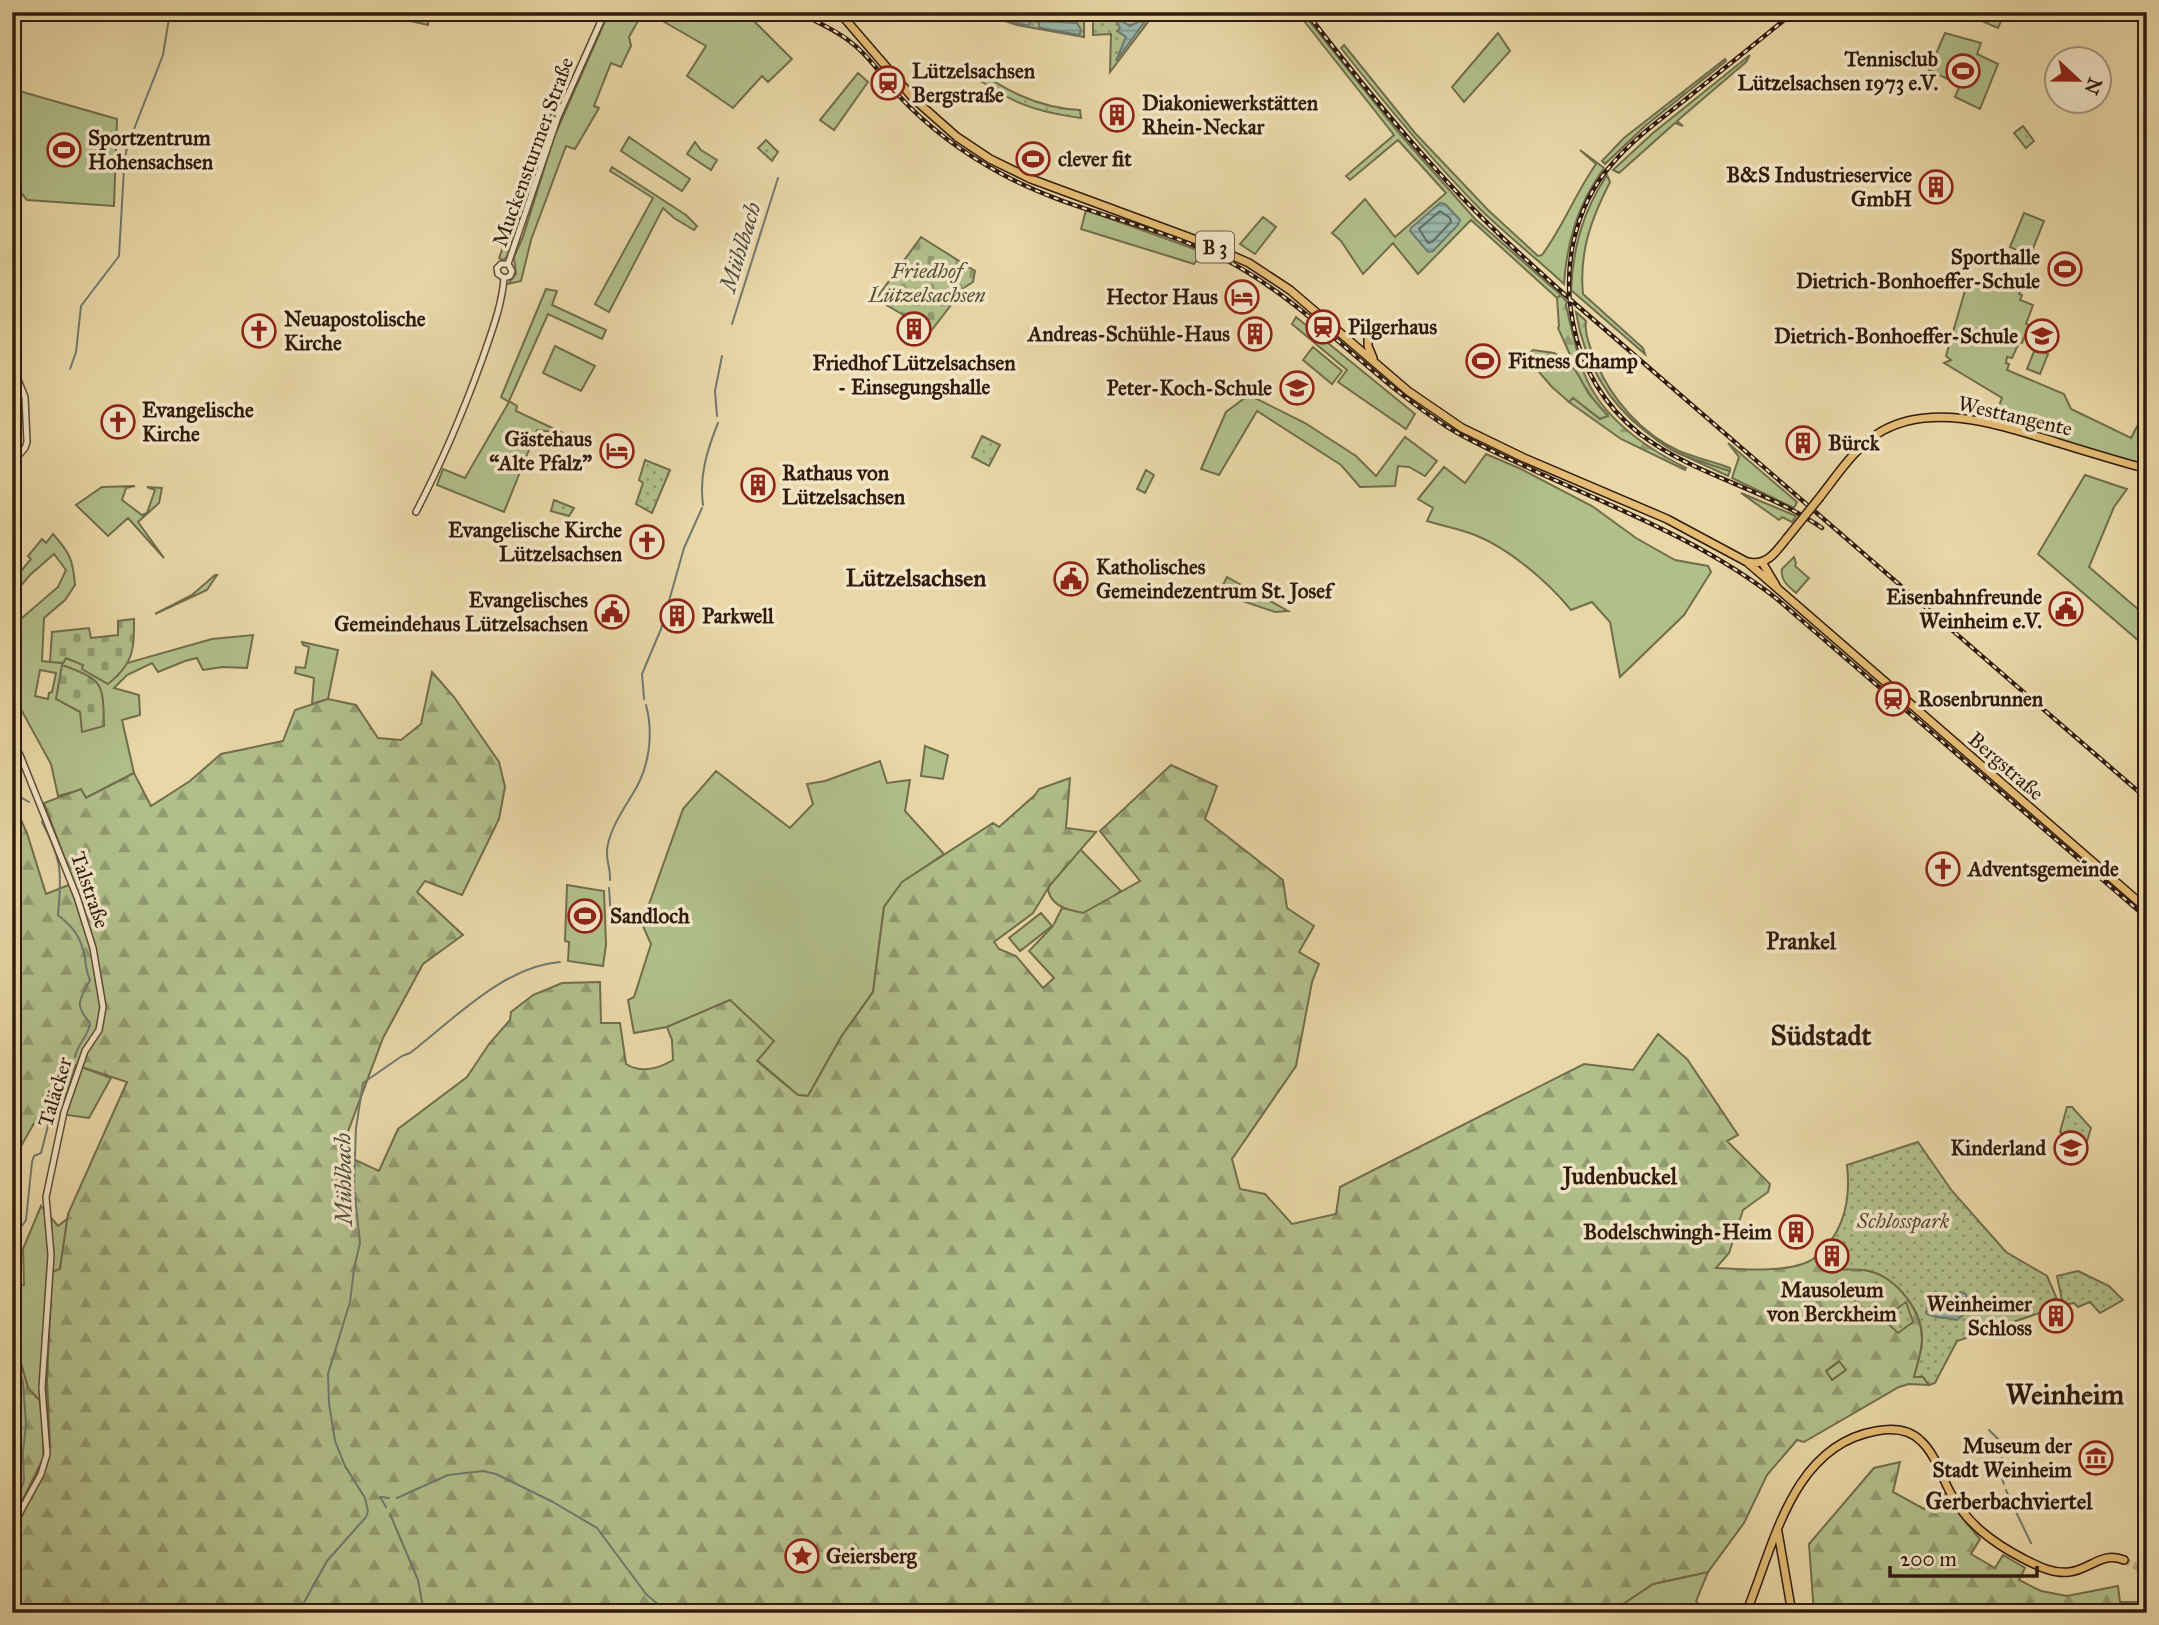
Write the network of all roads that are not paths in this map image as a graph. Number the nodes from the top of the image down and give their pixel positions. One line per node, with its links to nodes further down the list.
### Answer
1 (605, 12): 3 (street, Muckensturmer Straße)
2 (839, 12): 6 (main road, B 3)
3 (508, 264): 4 (street); 4 (street)
4 (504, 278): 10 (street, Muckensturmer Straße)
5 (1368, 334): 6 (main road)
6 (1374, 362): 12 (main road, B 3)
7 (12, 365): 8 (street)
8 (12, 463)
9 (2147, 469): 11 (main road, Westtangente, bridge)
10 (416, 512)
11 (1773, 556): 13 (main road); 14 (main road)
12 (1747, 562): 13 (main road, B 3); 14 (main road, Bergstraße)
13 (1762, 562): 14 (main road)
14 (1769, 579): 16 (main road, Bergstraße)
15 (12, 743): 17 (street, Talstraße)
16 (2147, 909)
17 (85, 1051): 18 (street, Taläcker)
18 (12, 1527)
19 (1778, 1531): 20 (main road); 21 (main road); 22 (main road)
20 (1782, 1552): 21 (main road); 24 (main road)
21 (1768, 1553): 23 (main road)
22 (2124, 1560)
23 (1746, 1613)
24 (1792, 1613)

